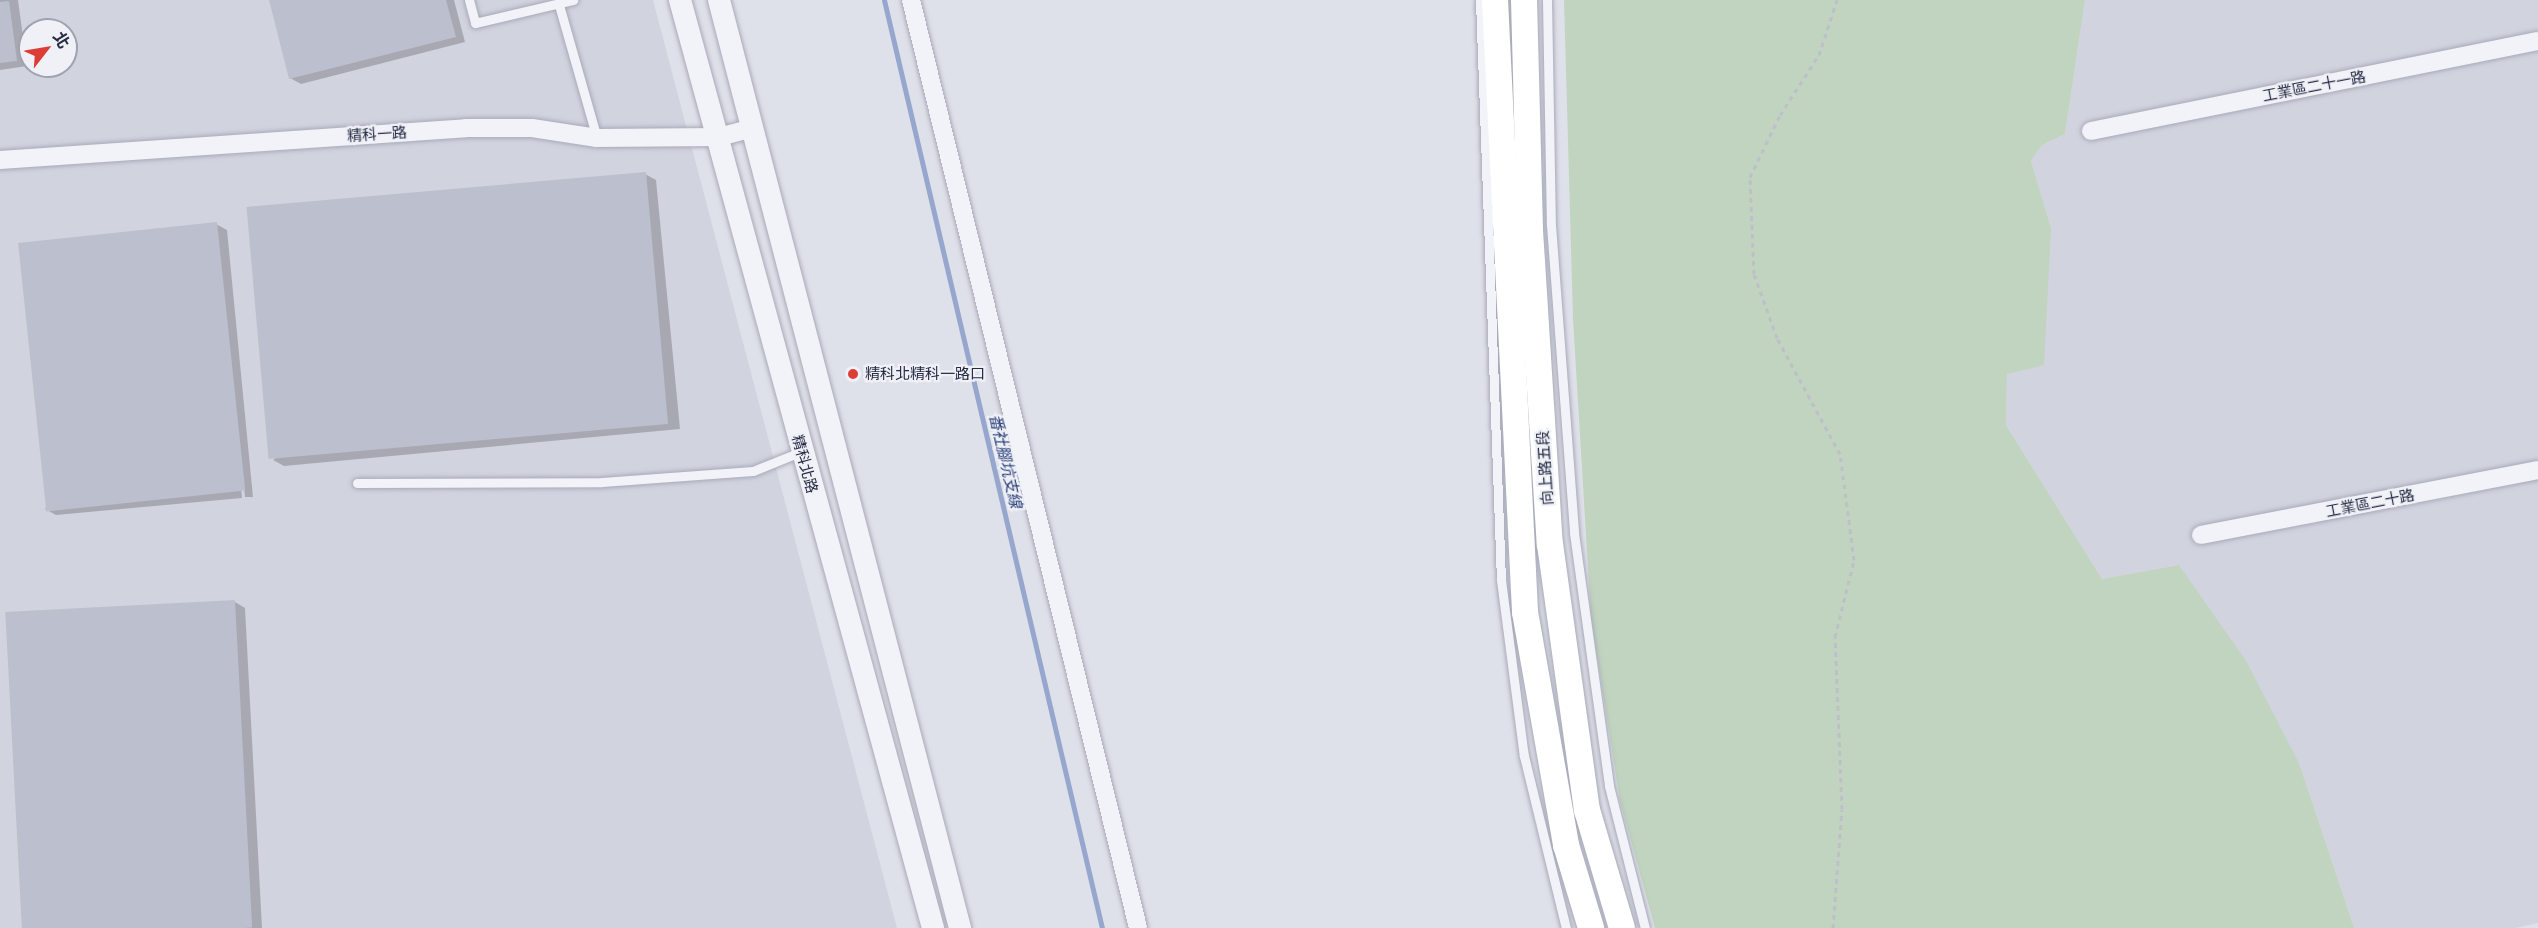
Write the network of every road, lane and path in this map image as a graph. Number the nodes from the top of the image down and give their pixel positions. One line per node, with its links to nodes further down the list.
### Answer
1 (469, 0): 11 (lane)
2 (573, 0): 11 (lane)
3 (680, 0): 15 (street, 精科北路)
4 (719, 0): 13 (street)
5 (911, 0): 24 (street)
6 (1480, 0): 25 (lane)
7 (1495, 0): 26 (main road, 向上路五段)
8 (1524, 0): 27 (main road, 向上路五段)
9 (1547, 0): 28 (lane, 向上路五段)
10 (1837, 0): 29 (path)
11 (559, 4): 16 (lane)
12 (2538, 41): 14 (street, 工業區二十一路)
13 (753, 128): 15 (street, 精科一路); 23 (street)
14 (2091, 131)
15 (718, 137): 16 (street, 精科一路); 18 (street, 精科北路)
16 (597, 138): 17 (street, 精科一路)
17 (0, 160)
18 (800, 452): 20 (lane); 22 (street, 精科北路)
19 (2538, 470): 21 (street, 工業區二十路)
20 (357, 483)
21 (2201, 535)
22 (933, 928)
23 (960, 928)
24 (1138, 928)
25 (1566, 928)
26 (1591, 928)
27 (1622, 928)
28 (1645, 928)
29 (1833, 928)

